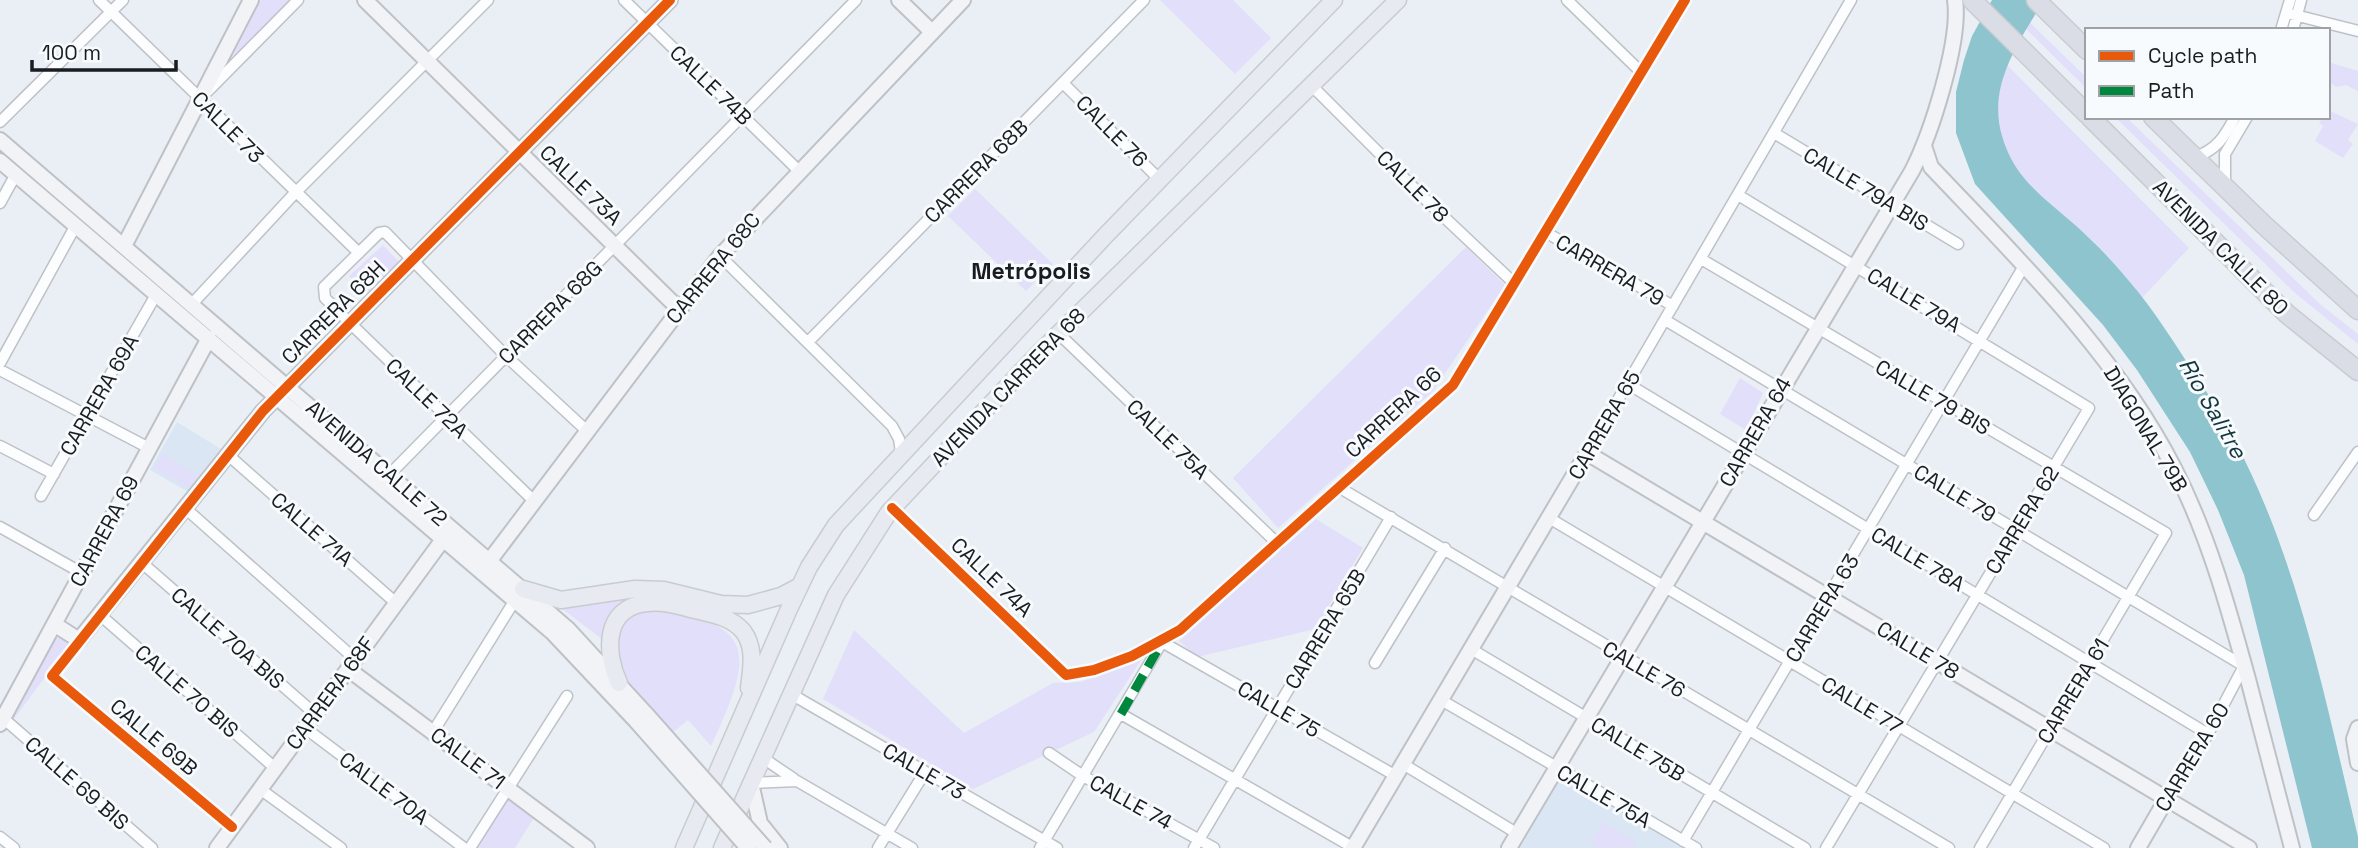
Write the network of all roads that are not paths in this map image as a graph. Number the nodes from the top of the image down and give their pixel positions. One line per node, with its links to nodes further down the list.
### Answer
1 (99, 0): 23 (street, CALLE 73)
2 (123, 0): 23 (street)
3 (251, 0): 36 (street)
4 (298, 0): 36 (street)
5 (365, 0): 32 (street, CALLE 73A)
6 (488, 0): 32 (street)
7 (624, 0): 26 (street, CALLE 74B)
8 (670, 0): 26 (street, CARRERA 68H)
9 (856, 0): 38 (street, CARRERA 68G)
10 (899, 0): 30 (street)
11 (963, 0): 30 (street, CARRERA 68C)
12 (1144, 0): 34 (street, CARRERA 68B)
13 (1334, 0): 52 (main road, AVENIDA CARRERA 68)
14 (1398, 0): 35 (main road, AVENIDA CARRERA 68)
15 (1567, 0): 33 (street)
16 (1685, 0): 33 (street, CARRERA 66)
17 (1851, 0): 44 (street, CARRERA 65)
18 (1955, 0): 25 (street, CARRERA 64)
19 (2036, 0): 31 (highway)
20 (2290, 0): 24 (street)
21 (2301, 0): 24 (street)
22 (1977, 4): 25 (street); 37 (highway, AVENIDA CALLE 80)
23 (111, 12): 36 (street, CALLE 73); 43 (street)
24 (2292, 14): 27 (street); 28 (street); 29 (street)
25 (1956, 19): 46 (street, CARRERA 64)
26 (648, 23): 38 (street, CALLE 74B); 47 (street, CARRERA 68H)
27 (2282, 28)
28 (2292, 28)
29 (2358, 31)
30 (933, 32): 50 (street, CARRERA 68C)
31 (2085, 48)
32 (427, 61): 47 (street, CALLE 73A); 54 (street)
33 (1642, 73): 59 (street, CARRERA 66)
34 (1063, 83): 52 (street, CALLE 76); 81 (street, CARRERA 68B)
35 (1313, 87): 69 (street, CALLE 78); 78 (main road, AVENIDA CARRERA 68)
36 (200, 99): 54 (street, CALLE 73); 62 (street)
37 (2085, 111)
38 (743, 116): 50 (street, CALLE 74B); 61 (street, CARRERA 68G)
39 (2093, 119): 86 (highway, AVENIDA CALLE 80)
40 (2155, 119): 48 (highway, AVENIDA CALLE 80)
41 (2234, 119): 48 (street)
42 (2246, 119): 53 (street)
43 (0, 122)
44 (1774, 133): 55 (street, CARRERA 65); 57 (street, CALLE 79A BIS)
45 (0, 141): 62 (street, AVENIDA CALLE 72)
46 (1924, 146): 57 (street, CARRERA 64); 68 (street, DIAGONAL 79B)
47 (519, 152): 61 (street, CALLE 73A); 65 (street, CARRERA 68H)
48 (2194, 158): 53 (highway, AVENIDA CALLE 80)
49 (0, 161): 51 (street, AVENIDA CALLE 72)
50 (799, 171): 64 (street, CARRERA 68C)
51 (16, 174): 56 (street); 58 (street, AVENIDA CALLE 72)
52 (1160, 180): 97 (main road, AVENIDA CARRERA 68)
53 (2225, 187): 74 (highway, AVENIDA CALLE 80)
54 (294, 194): 63 (street, CALLE 73); 71 (street)
55 (1738, 195): 66 (street, CARRERA 65); 67 (street, CALLE 79A)
56 (0, 203)
57 (1892, 204): 60 (street, CALLE 79A BIS); 67 (street, CARRERA 64)
58 (76, 225): 70 (street, AVENIDA CALLE 72); 82 (street)
59 (1547, 233): 69 (street, CARRERA 66); 72 (street, CARRERA 79)
60 (1958, 244)
61 (615, 245): 73 (street, CALLE 73A); 83 (street, CARRERA 68G)
62 (124, 246): 71 (street, AVENIDA CALLE 72)
63 (359, 253): 65 (street); 76 (street, CALLE 72A)
64 (720, 256): 73 (street, CARRERA 68C); 81 (street)
65 (414, 258): 76 (street, CARRERA 68H); 83 (street)
66 (1701, 259): 72 (street, CARRERA 65); 77 (street, CALLE 79 BIS)
67 (1854, 264): 77 (street, CARRERA 64); 80 (street, CALLE 79A)
68 (2024, 266): 80 (street, CARRERA 63); 144 (street, DIAGONAL 79B)
69 (1515, 284): 106 (street, CARRERA 66)
70 (157, 293): 79 (street, AVENIDA CALLE 72); 92 (street, CARRERA 69A)
71 (192, 304): 89 (street, AVENIDA CALLE 72)
72 (1673, 306): 75 (street, CARRERA 65)
73 (680, 309): 94 (street, CARRERA 68C)
74 (2358, 310)
75 (1665, 320): 87 (street, CARRERA 65); 88 (street, CALLE 79)
76 (350, 323): 89 (street, CARRERA 68H); 93 (street, CALLE 72A)
77 (1816, 328): 88 (street, CARRERA 64); 90 (street, CALLE 79 BIS)
78 (1059, 334): 110 (main road, AVENIDA CARRERA 68); 120 (street, CALLE 75A)
79 (209, 338): 89 (street, AVENIDA CALLE 72); 96 (street, CARRERA 69)
80 (1981, 340): 90 (street, CARRERA 63); 91 (street, CALLE 79A)
81 (808, 342): 97 (street)
82 (4, 346): 84 (street)
83 (506, 356): 93 (street, CARRERA 68G); 94 (street)
84 (0, 363)
85 (0, 370): 92 (street)
86 (2358, 371)
87 (1628, 384): 99 (street, CARRERA 65); 100 (street, CALLE 78A)
88 (1780, 389): 100 (street, CARRERA 64); 102 (street, CALLE 79)
89 (282, 391): 101 (street, CARRERA 68H); 105 (street, AVENIDA CALLE 72); 119 (street, AVENIDA CALLE 72)
90 (1943, 403): 102 (street, CARRERA 63); 103 (street, CALLE 79 BIS)
91 (2089, 408): 103 (street, CARRERA 62)
92 (87, 416): 96 (street); 104 (street, CARRERA 69A)
93 (446, 417): 105 (street, CARRERA 68G); 108 (street, CALLE 72A)
94 (587, 431): 108 (street, CARRERA 68C)
95 (0, 446): 104 (street)
96 (149, 449): 124 (street, CARRERA 69)
97 (901, 452): 125 (main road, AVENIDA CARRERA 68)
98 (2358, 452): 111 (street)
99 (1587, 453): 113 (street, CARRERA 65); 114 (street, CALLE 78)
100 (1743, 453): 114 (street, CARRERA 64); 116 (street, CALLE 78A)
101 (228, 454): 109 (street, CARRERA 68H); 132 (street, CALLE 71A)
102 (1907, 464): 116 (street, CARRERA 63); 117 (street, CALLE 79)
103 (2053, 467): 117 (street, CARRERA 62); 118 (street, CALLE 79 BIS)
104 (54, 474): 107 (street, CARRERA 69A)
105 (390, 474): 122 (street, AVENIDA CALLE 72)
106 (1340, 488): 112 (street, CALLE 76); 120 (street, CARRERA 66)
107 (41, 496)
108 (534, 501): 122 (street, CARRERA 68C)
109 (185, 508): 123 (street, CARRERA 68H); 143 (street, CALLE 71)
110 (892, 508): 145 (street, CALLE 74A); 148 (main road, AVENIDA CARRERA 68)
111 (2314, 515)
112 (1391, 517): 121 (street, CALLE 76); 152 (street, CARRERA 65B)
113 (1549, 517): 126 (street, CALLE 77); 127 (street, CARRERA 65)
114 (1702, 522): 126 (street, CARRERA 64); 130 (street, CALLE 78)
115 (0, 527): 124 (street)
116 (1868, 529): 129 (street, CALLE 78A); 130 (street, CARRERA 63)
117 (2016, 530): 129 (street, CARRERA 62); 131 (street, CALLE 79)
118 (2166, 533): 131 (street, CARRERA 61)
119 (444, 538): 128 (street, AVENIDA CALLE 72); 132 (street, CARRERA 68F)
120 (1278, 544): 136 (street, CARRERA 66)
121 (1445, 548): 127 (street, CALLE 76); 142 (street)
122 (490, 559): 128 (street, AVENIDA CALLE 72)
123 (141, 562): 133 (street, CARRERA 68H); 153 (street, CALLE 70A BIS)
124 (82, 573): 134 (street, CARRERA 69)
125 (800, 586): 128 (main road); 151 (main road, AVENIDA CARRERA 68)
126 (1664, 586): 138 (street, CARRERA 64); 139 (street, CALLE 77)
127 (1508, 587): 137 (street, CARRERA 65); 138 (street, CALLE 76)
128 (519, 595): 147 (street, AVENIDA CALLE 72); 155 (street, AVENIDA CALLE 72); 163 (street)
129 (1978, 595): 140 (street, CARRERA 62); 141 (street, CALLE 78A)
130 (1828, 597): 139 (street, CARRERA 63); 140 (street, CALLE 78)
131 (2128, 597): 141 (street, CARRERA 61); 144 (street, CALLE 79)
132 (396, 603): 143 (street, CARRERA 68F)
133 (99, 614): 135 (street, CARRERA 68H); 168 (street, CALLE 70 BIS)
134 (54, 624): 135 (street); 157 (street, CARRERA 69)
135 (79, 640): 146 (street, CARRERA 68H)
136 (1162, 642): 145 (street, CARRERA 66); 152 (street, CALLE 75); 154 (street, CARRERA 66)
137 (1471, 649): 150 (street, CARRERA 65); 156 (street, CALLE 75B)
138 (1623, 656): 156 (street, CARRERA 64); 161 (street, CALLE 76)
139 (1790, 662): 158 (street, CALLE 77); 161 (street, CARRERA 63)
140 (1937, 662): 158 (street, CARRERA 62); 160 (street, CALLE 78)
141 (2090, 662): 160 (street, CARRERA 61); 164 (street, CALLE 78A)
142 (1375, 663)
143 (352, 664): 153 (street, CARRERA 68F); 163 (street, CALLE 71)
144 (2244, 666): 164 (street, CARRERA 60); 215 (street, DIAGONAL 79B)
145 (1066, 675)
146 (52, 676): 182 (street, CALLE 69B)
147 (619, 683): 151 (main road); 155 (street, AVENIDA CALLE 72)
148 (791, 694): 166 (main road, AVENIDA CARRERA 68); 171 (street, CALLE 73)
149 (567, 695): 176 (street)
150 (1441, 700): 169 (street, CALLE 75A); 170 (street, CARRERA 65)
151 (747, 705): 196 (main road, AVENIDA CARRERA 68)
152 (1278, 708): 170 (street, CALLE 75); 173 (street, CARRERA 65B)
153 (315, 714): 159 (street, CARRERA 68F)
154 (1121, 714): 172 (street, CARRERA 66); 173 (street)
155 (642, 718): 198 (street, bridge); 199 (street, bridge)
156 (1586, 718): 169 (street, CARRERA 64); 178 (street, CALLE 75B)
157 (2, 721): 190 (street, CALLE 69 BIS)
158 (1899, 727): 179 (street, CARRERA 62); 180 (street, CALLE 77)
159 (305, 728): 168 (street, CARRERA 68F); 193 (street, CALLE 70A)
160 (2050, 729): 180 (street, CARRERA 61); 181 (street, CALLE 78)
161 (1749, 730): 178 (street, CARRERA 63); 179 (street, CALLE 76)
162 (2357, 731): 167 (street)
163 (433, 732): 176 (street, CALLE 71)
164 (2208, 734): 181 (street, CARRERA 60)
165 (1049, 753): 172 (street, CALLE 74)
166 (762, 758): 174 (street); 175 (main road, AVENIDA CARRERA 68)
167 (2358, 763)
168 (275, 768): 177 (street, CARRERA 68F)
169 (1556, 769): 184 (street, CARRERA 64); 186 (street, CALLE 75A)
170 (1399, 770): 184 (street, CALLE 75); 205 (street, CARRERA 65)
171 (925, 772): 183 (street); 187 (street, CALLE 73)
172 (1083, 776): 187 (street, CARRERA 66); 188 (street, CALLE 74)
173 (1235, 779): 188 (street, CARRERA 65B); 205 (street)
174 (797, 781): 175 (street); 183 (street)
175 (751, 783): 197 (main road, AVENIDA CARRERA 68); 200 (street)
176 (508, 788): 194 (street); 195 (street, CALLE 71)
177 (260, 789): 182 (street, CARRERA 68F); 192 (street)
178 (1711, 794): 186 (street, CARRERA 63); 208 (street, CALLE 75B)
179 (1858, 794): 209 (street, CARRERA 62); 210 (street, CALLE 76)
180 (2012, 794): 211 (street, CARRERA 61); 212 (street, CALLE 77)
181 (2167, 798): 213 (street, CARRERA 60); 214 (street, CALLE 78)
182 (232, 827): 191 (street, CARRERA 68F)
183 (887, 833): 201 (street); 202 (street)
184 (1517, 834): 206 (street, CARRERA 64)
185 (0, 837): 189 (street)
186 (1683, 841): 207 (street, CALLE 75A)
187 (1042, 844): 203 (street, CALLE 73)
188 (1197, 844): 204 (street, CALLE 74)
189 (14, 848)
190 (152, 848)
191 (218, 848)
192 (341, 848)
193 (464, 848)
194 (470, 848)
195 (587, 848)
196 (684, 848)
197 (722, 848)
198 (748, 848)
199 (765, 848)
200 (780, 848)
201 (878, 848)
202 (912, 848)
203 (1057, 848)
204 (1214, 848)
205 (1354, 848)
206 (1509, 848)
207 (1696, 848)
208 (1805, 848)
209 (1826, 848)
210 (1948, 848)
211 (1980, 848)
212 (2104, 848)
213 (2138, 848)
214 (2249, 848)
215 (2292, 848)

